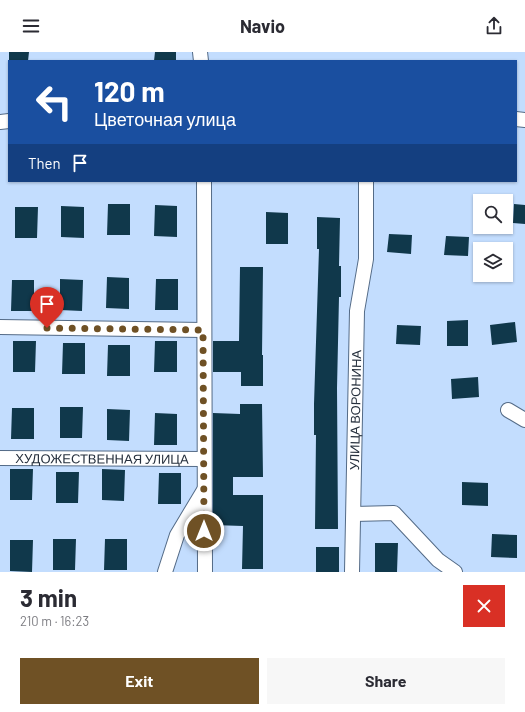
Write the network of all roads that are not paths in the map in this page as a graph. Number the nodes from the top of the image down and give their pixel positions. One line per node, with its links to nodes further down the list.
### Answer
1 (204, 182): 4 (street)
2 (366, 182): 10 (street, УЛИЦА ВОРОНИНА)
3 (0, 327): 4 (street)
4 (203, 330): 8 (street)
5 (508, 410): 6 (street)
6 (525, 420)
7 (0, 458): 8 (street, ХУДОЖЕСТВЕННАЯ УЛИЦА)
8 (204, 459): 9 (street)
9 (204, 490): 11 (street); 12 (street)
10 (354, 514): 13 (street, УЛИЦА ВОРОНИНА); 14 (street)
11 (165, 572)
12 (205, 572)
13 (352, 572)
14 (455, 572)

